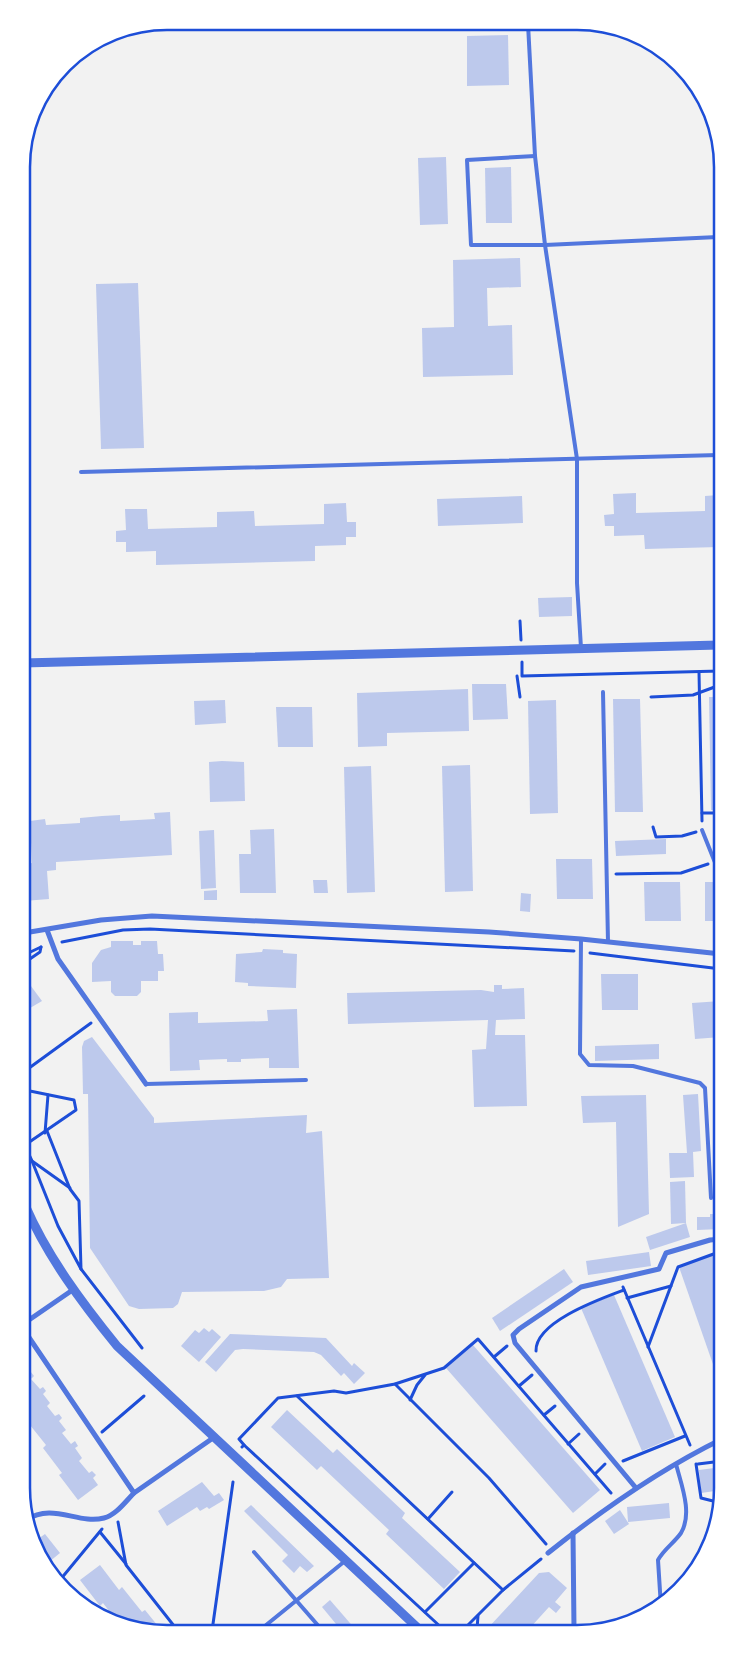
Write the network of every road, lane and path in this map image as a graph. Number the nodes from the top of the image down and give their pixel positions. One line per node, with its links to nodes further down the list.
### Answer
1 (528, 30): 2 (lane)
2 (535, 156): 4 (lane); 4 (lane)
3 (714, 237): 4 (lane)
4 (545, 245): 6 (lane)
5 (714, 455): 6 (lane)
6 (577, 459): 7 (lane); 11 (lane)
7 (81, 472)
8 (520, 621): 9 (path)
9 (521, 641)
10 (714, 645): 11 (street)
11 (581, 648): 13 (street)
12 (522, 659): 14 (path)
13 (30, 663)
14 (699, 672): 15 (path); 19 (path)
15 (714, 672)
16 (517, 676): 21 (path)
17 (714, 687): 19 (path)
18 (603, 692): 27 (lane)
19 (700, 692): 20 (path); 22 (path)
20 (651, 696)
21 (520, 697)
22 (702, 813): 23 (path); 25 (path)
23 (714, 813)
24 (653, 827): 25 (path)
25 (702, 830): 26 (lane)
26 (714, 862): 27 (path)
27 (607, 874): 32 (lane)
28 (47, 930): 29 (street); 30 (street); 38 (street)
29 (30, 932)
30 (581, 939): 32 (street); 34 (lane)
31 (59, 942): 34 (path)
32 (608, 942): 35 (street)
33 (30, 952): 36 (path)
34 (581, 952): 37 (path); 49 (lane)
35 (714, 953)
36 (30, 959)
37 (714, 968)
38 (99, 1017): 39 (path); 41 (street)
39 (30, 1067)
40 (306, 1080): 41 (lane)
41 (146, 1084)
42 (30, 1091): 43 (path)
43 (48, 1094): 44 (path); 44 (path)
44 (46, 1132): 45 (path); 48 (path)
45 (30, 1143)
46 (30, 1157): 47 (path)
47 (32, 1161): 48 (path); 53 (path)
48 (70, 1189): 53 (path)
49 (710, 1198)
50 (30, 1216): 56 (street)
51 (714, 1240): 54 (street)
52 (714, 1254): 55 (path)
53 (82, 1269): 63 (path)
54 (619, 1279): 57 (path); 61 (street)
55 (671, 1286): 58 (path); 62 (path)
56 (74, 1289): 59 (street); 77 (street)
57 (624, 1290): 58 (path); 64 (path)
58 (627, 1298): 62 (path)
59 (30, 1319)
60 (30, 1339): 76 (street)
61 (514, 1343): 65 (path); 66 (street)
62 (648, 1347): 75 (path)
63 (142, 1348)
64 (537, 1356)
65 (494, 1357): 67 (path); 69 (path)
66 (538, 1371): 69 (path); 73 (street)
67 (426, 1374): 68 (path); 72 (path)
68 (395, 1384): 71 (path); 72 (path)
69 (518, 1386): 74 (path)
70 (144, 1396): 76 (path)
71 (296, 1396): 79 (path); 98 (path)
72 (410, 1400): 101 (path)
73 (562, 1400): 74 (path); 83 (street)
74 (544, 1415): 92 (path)
75 (685, 1436): 80 (path); 83 (path)
76 (96, 1437): 91 (street)
77 (213, 1438): 91 (street); 104 (street)
78 (714, 1443): 85 (street)
79 (244, 1445): 81 (path); 111 (path)
80 (691, 1448)
81 (239, 1450)
82 (714, 1461): 95 (path)
83 (617, 1463): 88 (street)
84 (605, 1464): 86 (path)
85 (676, 1464): 88 (street); 109 (lane)
86 (611, 1471)
87 (233, 1482): 114 (path)
88 (636, 1488): 94 (street)
89 (615, 1491): 92 (path)
90 (452, 1492): 98 (path)
91 (134, 1493): 96 (street)
92 (611, 1494): 93 (path); 94 (path)
93 (607, 1496)
94 (616, 1500): 100 (street)
95 (713, 1501)
96 (116, 1511): 97 (street); 99 (path); 106 (path)
97 (34, 1517)
98 (428, 1519): 105 (path)
99 (100, 1532): 106 (path); 107 (path)
100 (573, 1533): 103 (street); 121 (street)
101 (537, 1535)
102 (254, 1552): 110 (lane)
103 (548, 1553): 108 (path)
104 (346, 1559): 110 (lane); 117 (street)
105 (474, 1563): 108 (path); 111 (path)
106 (126, 1565): 113 (path)
107 (63, 1577)
108 (503, 1590): 112 (path)
109 (660, 1596)
110 (298, 1601): 115 (lane); 116 (lane)
111 (425, 1612): 118 (path)
112 (478, 1615): 119 (path); 120 (path)
113 (173, 1625)
114 (213, 1625)
115 (267, 1625)
116 (318, 1625)
117 (415, 1625)
118 (439, 1625)
119 (469, 1625)
120 (477, 1625)
121 (574, 1625)

